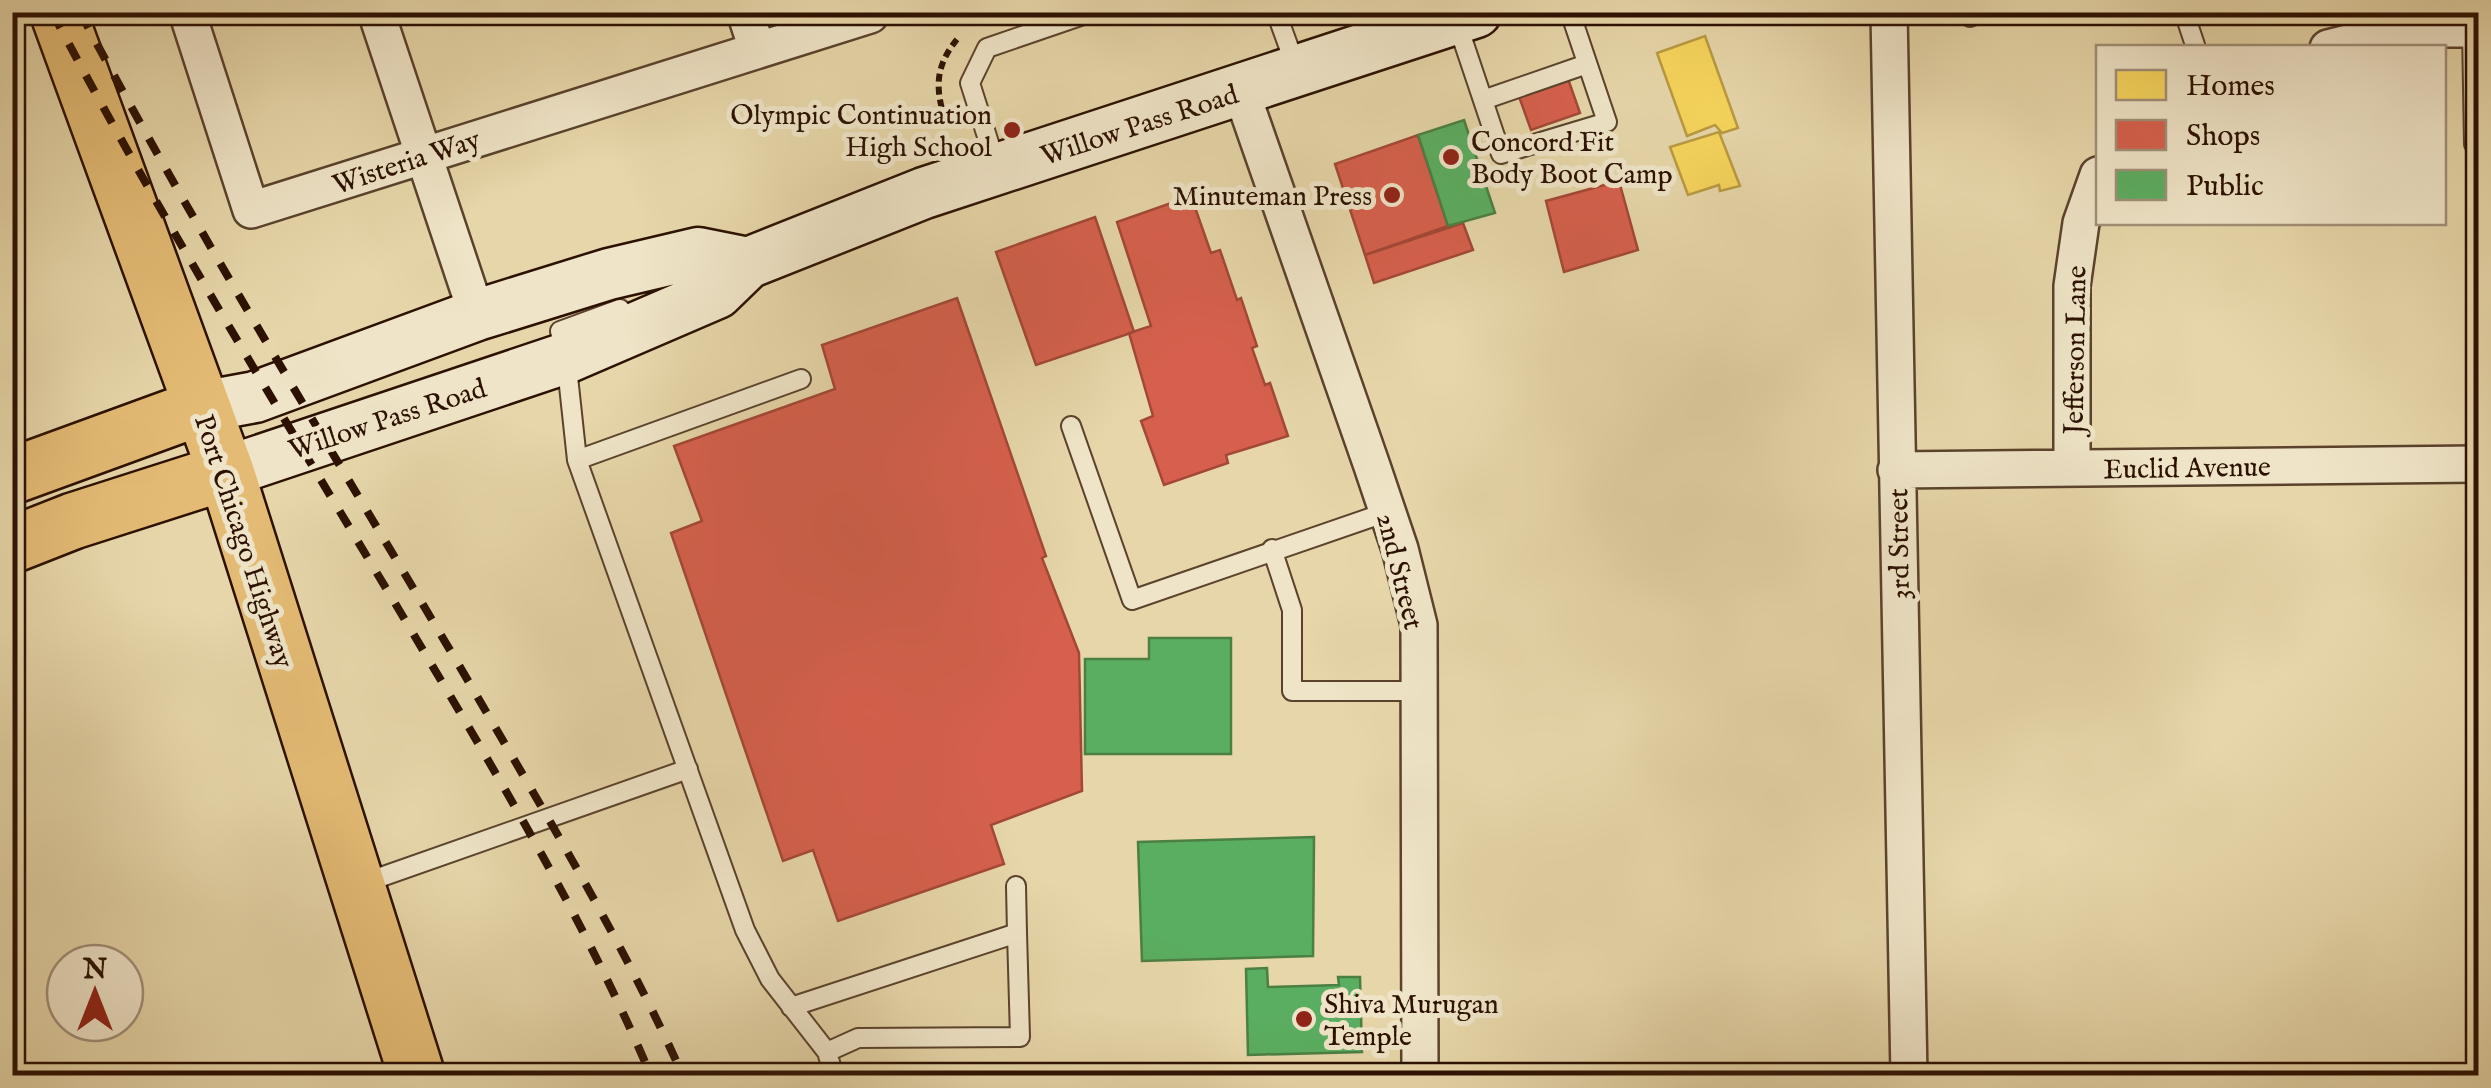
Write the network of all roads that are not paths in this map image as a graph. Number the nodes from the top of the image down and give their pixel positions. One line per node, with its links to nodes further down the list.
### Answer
1 (58, 12): 31 (main road, Port Chicago Highway)
2 (187, 12): 22 (street, Wisteria Way)
3 (376, 12): 22 (street)
4 (745, 12): 16 (street)
5 (1092, 12): 23 (lane)
6 (1276, 12): 18 (lane)
7 (1570, 12): 17 (lane)
8 (1888, 12): 36 (street, 3rd Street)
9 (2184, 12): 14 (lane)
10 (870, 16): 16 (street, Wisteria Way)
11 (1466, 16): 18 (main road, Willow Pass Road); 20 (lane)
12 (2405, 21): 13 (street); 15 (street)
13 (2476, 28): 21 (lane)
14 (2195, 45)
15 (2337, 45)
16 (757, 49): 22 (street, Wisteria Way)
17 (1587, 64): 20 (lane); 20 (lane)
18 (1298, 72): 19 (main road, Willow Pass Road)
19 (1240, 92): 23 (main road, Willow Pass Road); 39 (street, 2nd Street)
20 (1483, 100)
21 (2474, 144)
22 (424, 156): 28 (street)
23 (998, 169): 25 (main road, Willow Pass Road)
24 (2096, 180): 35 (street, Jefferson Lane)
25 (748, 263): 26 (lane); 28 (main road); 29 (main road, Willow Pass Road)
26 (691, 283)
27 (635, 304): 29 (lane)
28 (477, 315): 31 (main road)
29 (566, 358): 33 (lane); 37 (main road, Willow Pass Road)
30 (801, 379): 33 (lane)
31 (201, 407): 37 (main road, Port Chicago Highway); 38 (main road)
32 (1070, 426): 41 (lane)
33 (577, 460): 43 (lane)
34 (2478, 464): 35 (street, Euclid Avenue)
35 (2072, 468): 36 (street, Euclid Avenue)
36 (1896, 470): 52 (street, 3rd Street)
37 (226, 472): 40 (main road, Willow Pass Road); 44 (main road, Port Chicago Highway)
38 (12, 476)
39 (1387, 512): 41 (lane); 42 (street, 2nd Street)
40 (12, 545)
41 (1272, 550): 42 (lane)
42 (1420, 692): 51 (street, 2nd Street)
43 (688, 769): 44 (lane); 47 (lane)
44 (356, 886): 49 (main road, Port Chicago Highway)
45 (1016, 886): 46 (lane)
46 (1017, 933): 47 (lane); 48 (lane)
47 (791, 1007): 48 (lane)
48 (827, 1052): 50 (lane)
49 (417, 1076)
50 (834, 1076)
51 (1420, 1076)
52 (1909, 1076)

